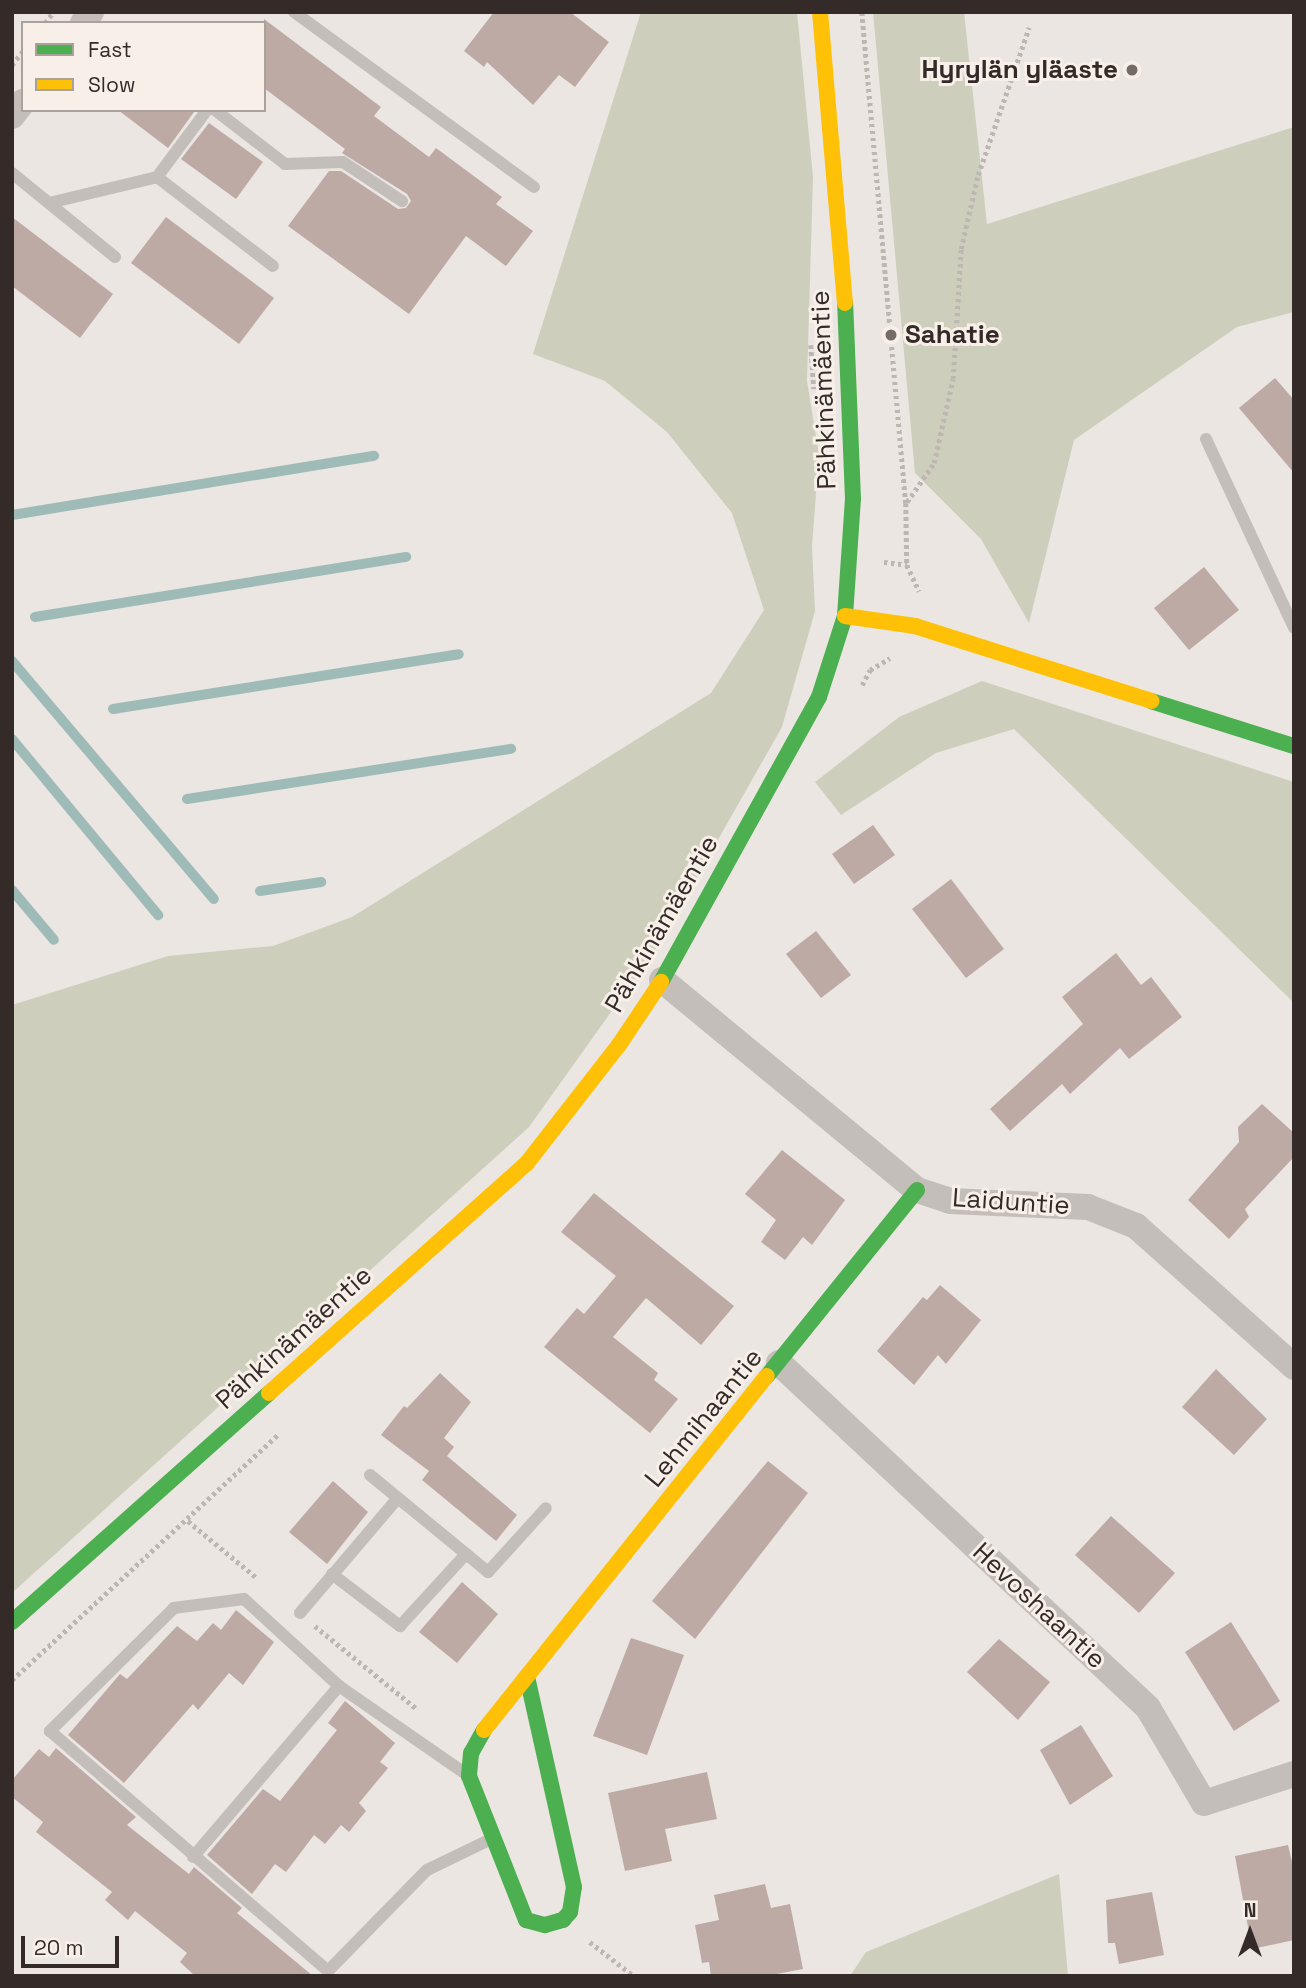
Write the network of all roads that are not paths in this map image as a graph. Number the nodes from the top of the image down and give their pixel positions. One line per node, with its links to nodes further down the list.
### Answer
1 (294, 12): 7 (lane)
2 (820, 12): 13 (street, Pähkinämäentie)
3 (206, 112): 6 (lane)
4 (218, 112): 8 (lane)
5 (12, 173): 9 (lane)
6 (157, 177): 9 (lane); 11 (lane)
7 (534, 187)
8 (402, 201)
9 (49, 203): 10 (lane)
10 (115, 257)
11 (273, 266)
12 (1206, 439): 14 (lane)
13 (845, 616): 15 (street); 16 (street, Pähkinämäentie)
14 (1294, 628)
15 (1294, 746)
16 (662, 980): 17 (street, Laiduntie); 26 (street, Pähkinämäentie)
17 (917, 1190): 18 (street, Lehmihaantie); 19 (street, Laiduntie)
18 (779, 1363): 27 (street, Lehmihaantie); 29 (street, Hevoshaantie)
19 (1294, 1367)
20 (370, 1475): 21 (lane)
21 (398, 1498): 23 (lane); 24 (lane)
22 (546, 1508): 23 (lane)
23 (466, 1554): 24 (lane)
24 (332, 1574): 25 (lane)
25 (300, 1613)
26 (12, 1622)
27 (527, 1676): 30 (street, Lehmihaantie); 31 (street)
28 (340, 1686): 30 (lane); 32 (lane); 32 (lane)
29 (1294, 1774)
30 (469, 1776): 31 (street)
31 (493, 1839): 32 (lane)
32 (193, 1857)

